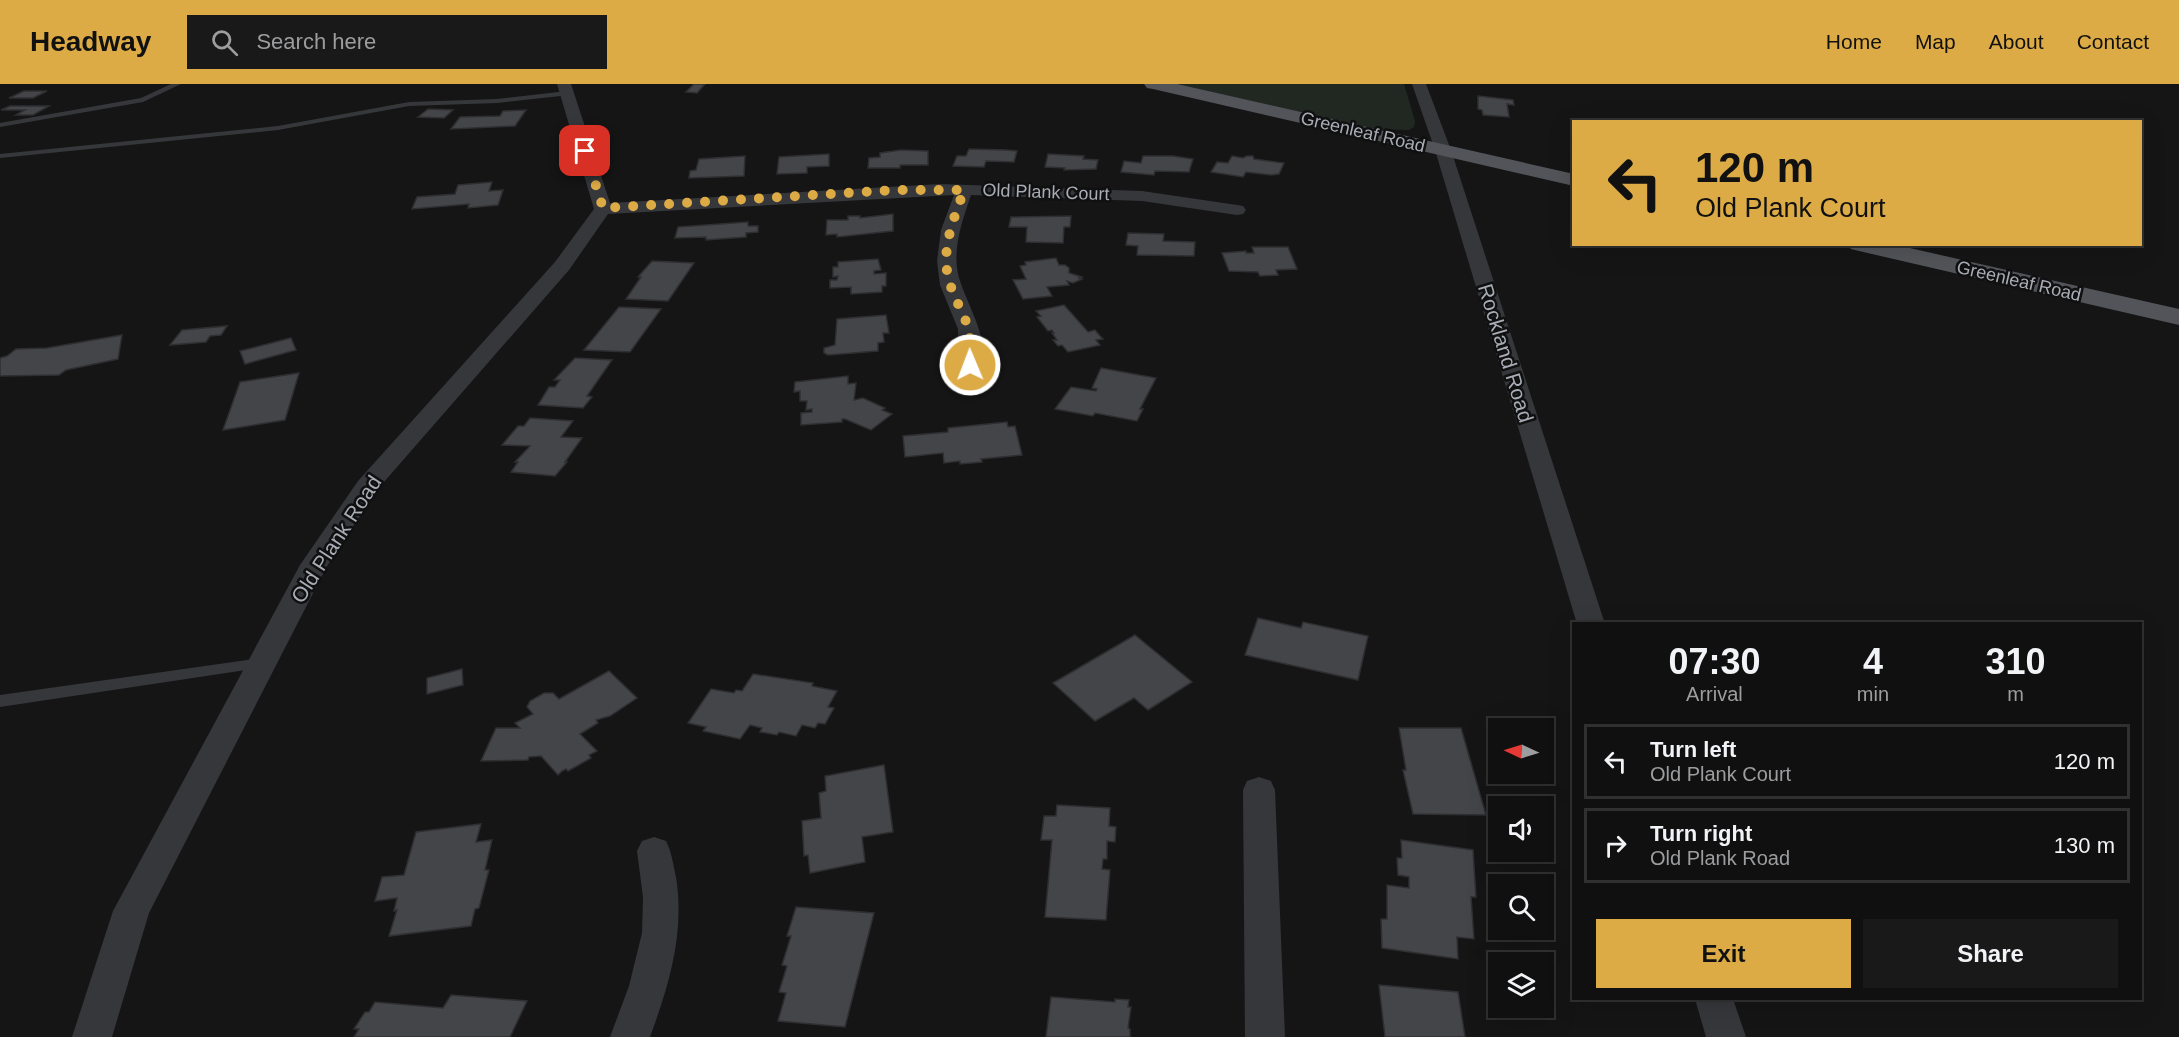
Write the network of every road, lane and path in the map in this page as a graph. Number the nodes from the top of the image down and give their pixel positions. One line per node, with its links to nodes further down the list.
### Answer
1 (177, 84): 5 (lane)
2 (1153, 84): 6 (main road, Greenleaf Road)
3 (1419, 84): 6 (street, Rockland Road)
4 (565, 89): 7 (lane); 10 (street)
5 (0, 125)
6 (1443, 150): 8 (main road, Greenleaf Road); 15 (street, Rockland Road)
7 (0, 156)
8 (1572, 180)
9 (964, 190): 10 (street, Old Plank Court); 11 (street, Old Plank Court); 14 (street)
10 (603, 208): 16 (street, Old Plank Road)
11 (1237, 210)
12 (1867, 246): 13 (main road, Greenleaf Road)
13 (2179, 317)
14 (970, 365)
15 (1589, 622)
16 (261, 663): 17 (lane); 21 (street, Old Plank Road)
17 (0, 700)
18 (1259, 790): 23 (street)
19 (654, 851): 22 (street)
20 (1714, 1000): 24 (street)
21 (92, 1037)
22 (630, 1037)
23 (1264, 1037)
24 (1726, 1037)

